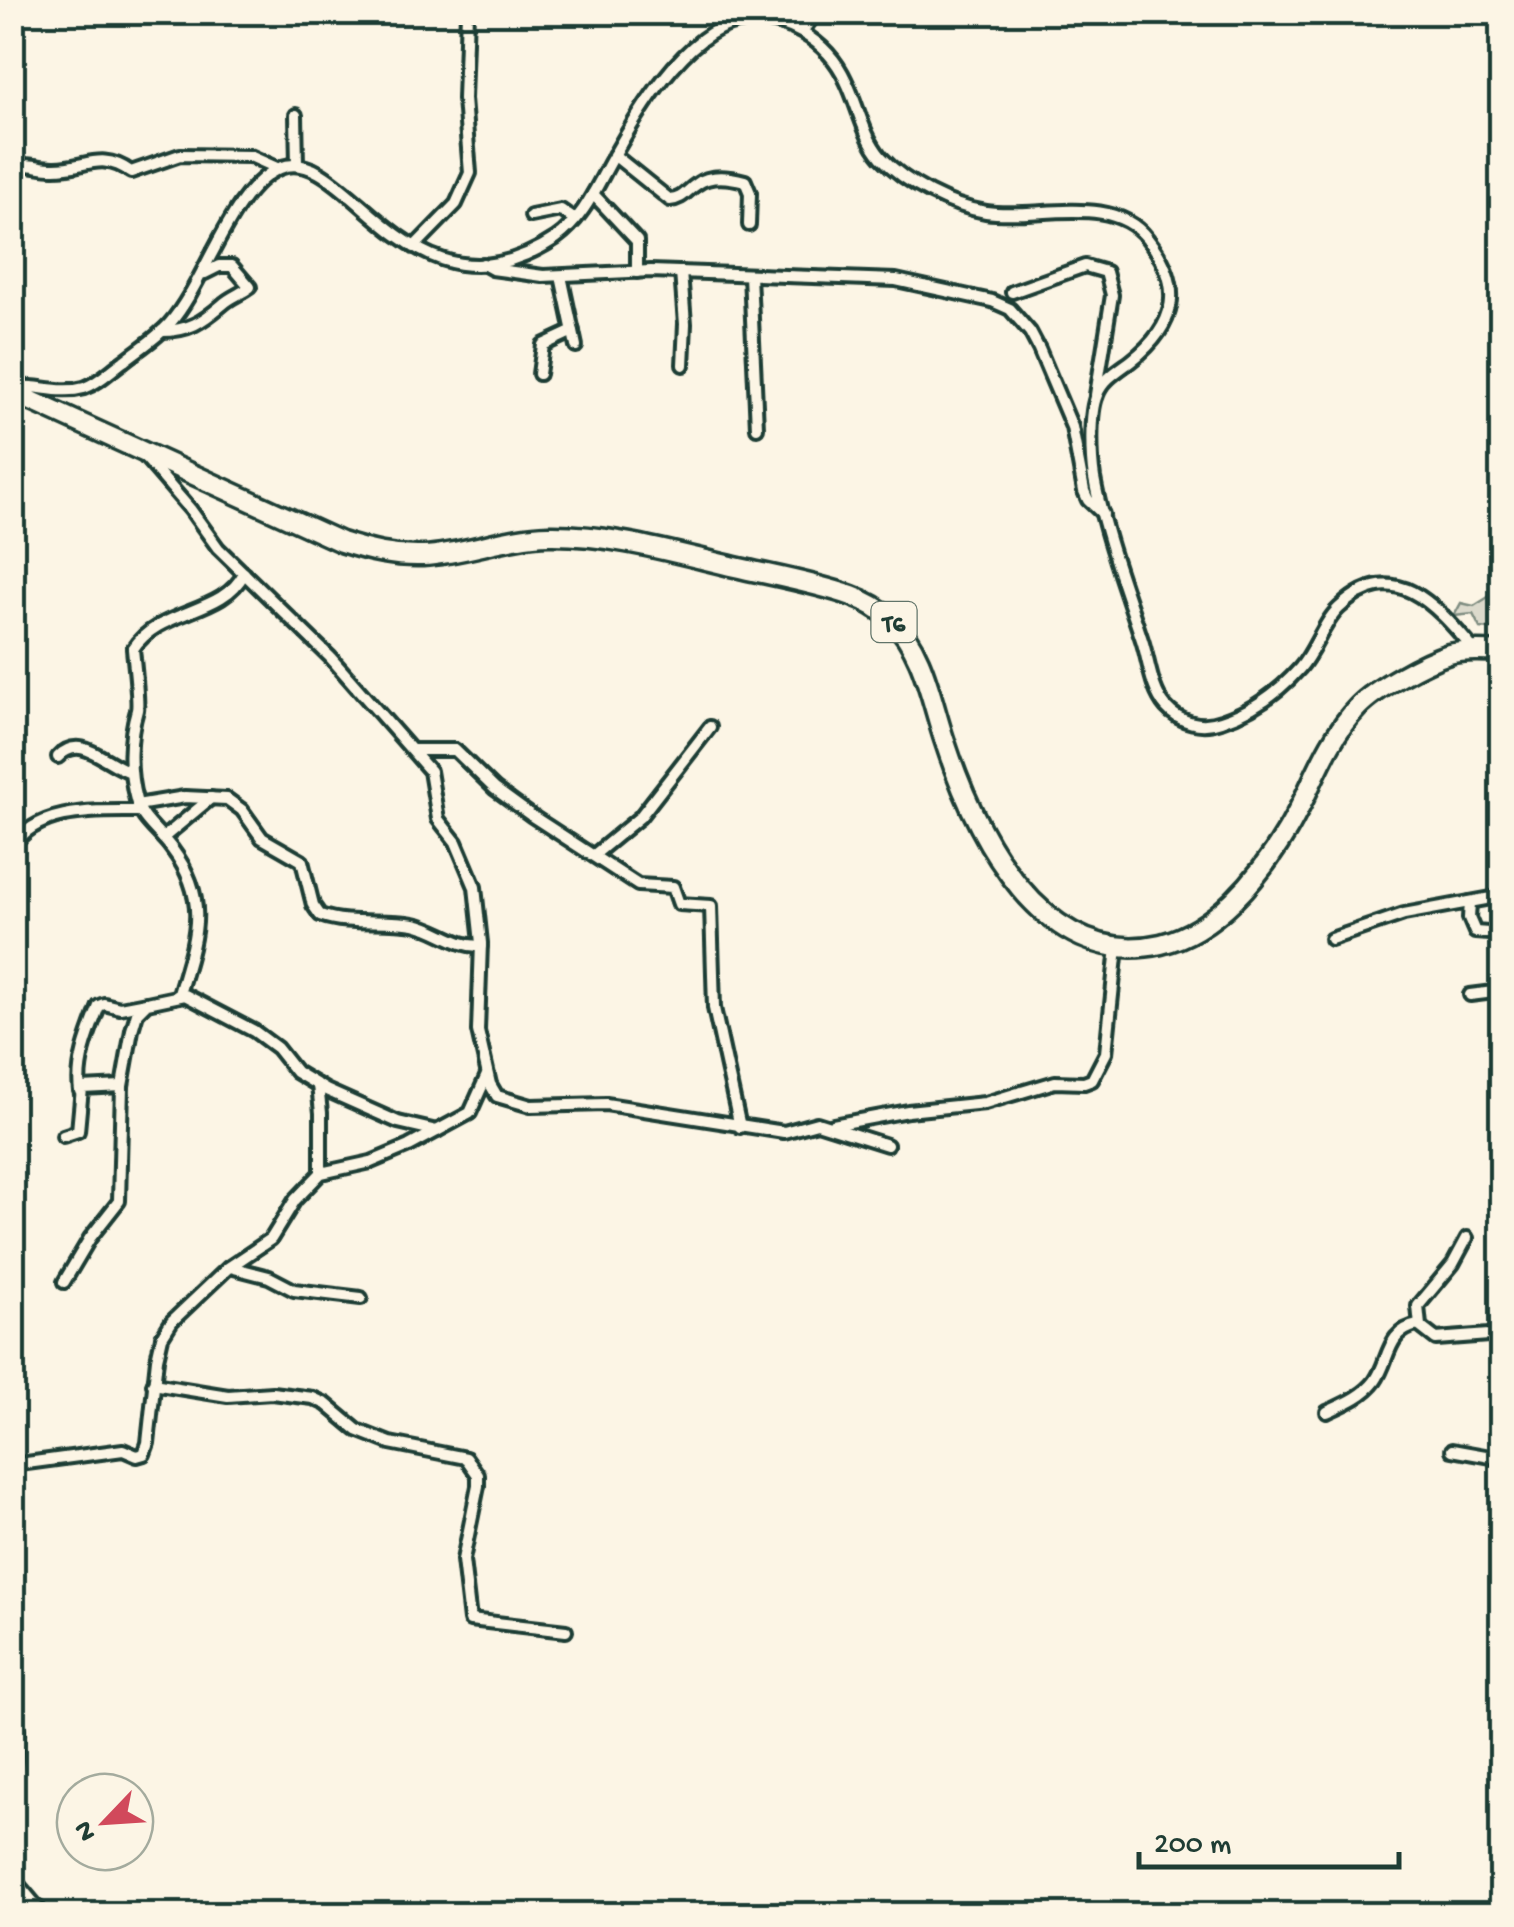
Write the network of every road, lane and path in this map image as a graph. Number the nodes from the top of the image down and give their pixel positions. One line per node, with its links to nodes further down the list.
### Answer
1 (467, 12): 15 (street)
2 (719, 12): 4 (street)
3 (816, 12): 5 (street)
4 (724, 26): 5 (street); 7 (street)
5 (802, 32): 29 (street)
6 (296, 116): 8 (street)
7 (614, 155): 11 (street); 14 (street)
8 (297, 164): 10 (street); 15 (street)
9 (14, 166): 10 (street)
10 (278, 168): 19 (street)
11 (592, 194): 13 (street); 17 (street)
12 (531, 216): 13 (street)
13 (576, 220): 16 (street)
14 (749, 225)
15 (414, 248): 16 (street)
16 (483, 264): 21 (street)
17 (637, 272): 18 (street); 21 (street)
18 (681, 272): 20 (street); 26 (street)
19 (204, 273): 23 (street); 23 (street)
20 (750, 275): 30 (street); 32 (street)
21 (561, 276): 24 (street)
22 (1012, 292): 29 (street)
23 (162, 331): 28 (street)
24 (573, 332): 25 (street); 27 (street)
25 (576, 346)
26 (683, 366)
27 (539, 374)
28 (12, 389): 31 (highway, T6)
29 (1096, 396): 32 (street)
30 (757, 428)
31 (138, 449): 33 (street); 50 (highway, T6)
32 (1104, 514): 34 (street)
33 (244, 574): 37 (street); 39 (street)
34 (1475, 651): 35 (highway, T6); 50 (highway, T6)
35 (1502, 652)
36 (710, 727): 44 (street)
37 (414, 750): 44 (street); 49 (street)
38 (58, 758): 39 (street)
39 (131, 772): 41 (street)
40 (211, 798): 41 (street); 42 (street); 49 (street)
41 (138, 808): 42 (street); 43 (street)
42 (163, 838): 52 (street)
43 (12, 848)
44 (594, 854): 60 (street)
45 (1502, 896): 46 (street)
46 (1470, 902): 47 (street); 48 (street)
47 (1502, 934)
48 (1331, 939)
49 (480, 946): 55 (street)
50 (1117, 946): 59 (street)
51 (1502, 992): 53 (street)
52 (179, 994): 54 (street); 56 (street)
53 (1470, 995)
54 (147, 1003): 57 (street); 58 (street)
55 (487, 1074): 60 (street); 61 (street)
56 (318, 1085): 61 (street); 64 (street)
57 (122, 1086): 58 (street); 67 (street)
58 (80, 1090): 62 (street)
59 (832, 1125): 60 (street); 63 (street)
60 (740, 1128)
61 (438, 1132): 64 (street)
62 (62, 1136)
63 (887, 1145)
64 (321, 1174): 66 (street)
65 (1467, 1238): 69 (street)
66 (229, 1268): 68 (street); 71 (street)
67 (64, 1282)
68 (361, 1298)
69 (1420, 1326): 70 (street); 72 (street)
70 (1502, 1334)
71 (153, 1384): 75 (street); 78 (street)
72 (1327, 1412)
73 (1452, 1450): 74 (street)
74 (1502, 1460)
75 (12, 1465)
76 (12, 1486): 77 (street)
77 (12, 1519)
78 (566, 1631)
79 (12, 1691): 80 (street)
80 (12, 1790)
81 (12, 1877): 82 (street)
82 (42, 1914)

